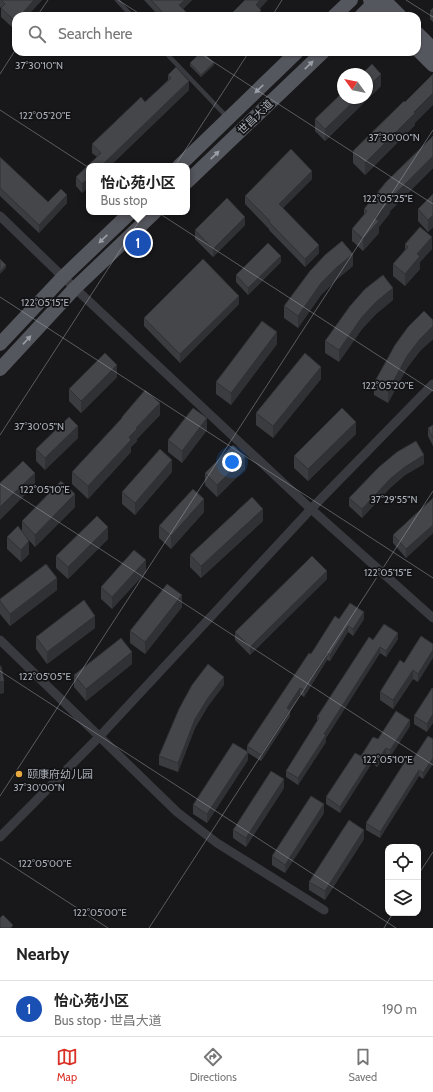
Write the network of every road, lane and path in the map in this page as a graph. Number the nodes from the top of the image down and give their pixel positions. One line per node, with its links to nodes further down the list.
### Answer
1 (117, 0): 4 (lane)
2 (351, 0): 5 (main road)
3 (376, 1): 6 (main road); 7 (main road); 8 (main road)
4 (128, 12)
5 (338, 12)
6 (365, 12)
7 (382, 12)
8 (394, 12)
9 (421, 37): 10 (main road)
10 (433, 49)
11 (421, 53): 15 (main road)
12 (170, 56): 16 (lane)
13 (293, 56): 16 (main road, 世昌大道, one-way to 16)
14 (319, 56): 18 (main road, 世昌大道, one-way to 14)
15 (433, 65)
16 (228, 118): 17 (main road, 世昌大道)
17 (181, 163)
18 (190, 179)
19 (128, 215): 22 (main road, one-way to 22)
20 (152, 215): 23 (main road)
21 (0, 216): 22 (street)
22 (63, 277): 23 (street); 24 (main road)
23 (75, 288): 25 (main road, one-way to 23); 27 (street)
24 (0, 344)
25 (0, 369)
26 (433, 384): 27 (street)
27 (311, 509): 28 (street); 30 (street)
28 (433, 618)
29 (0, 640): 30 (street)
30 (100, 736): 31 (street); 32 (street)
31 (0, 837)
32 (324, 910)

